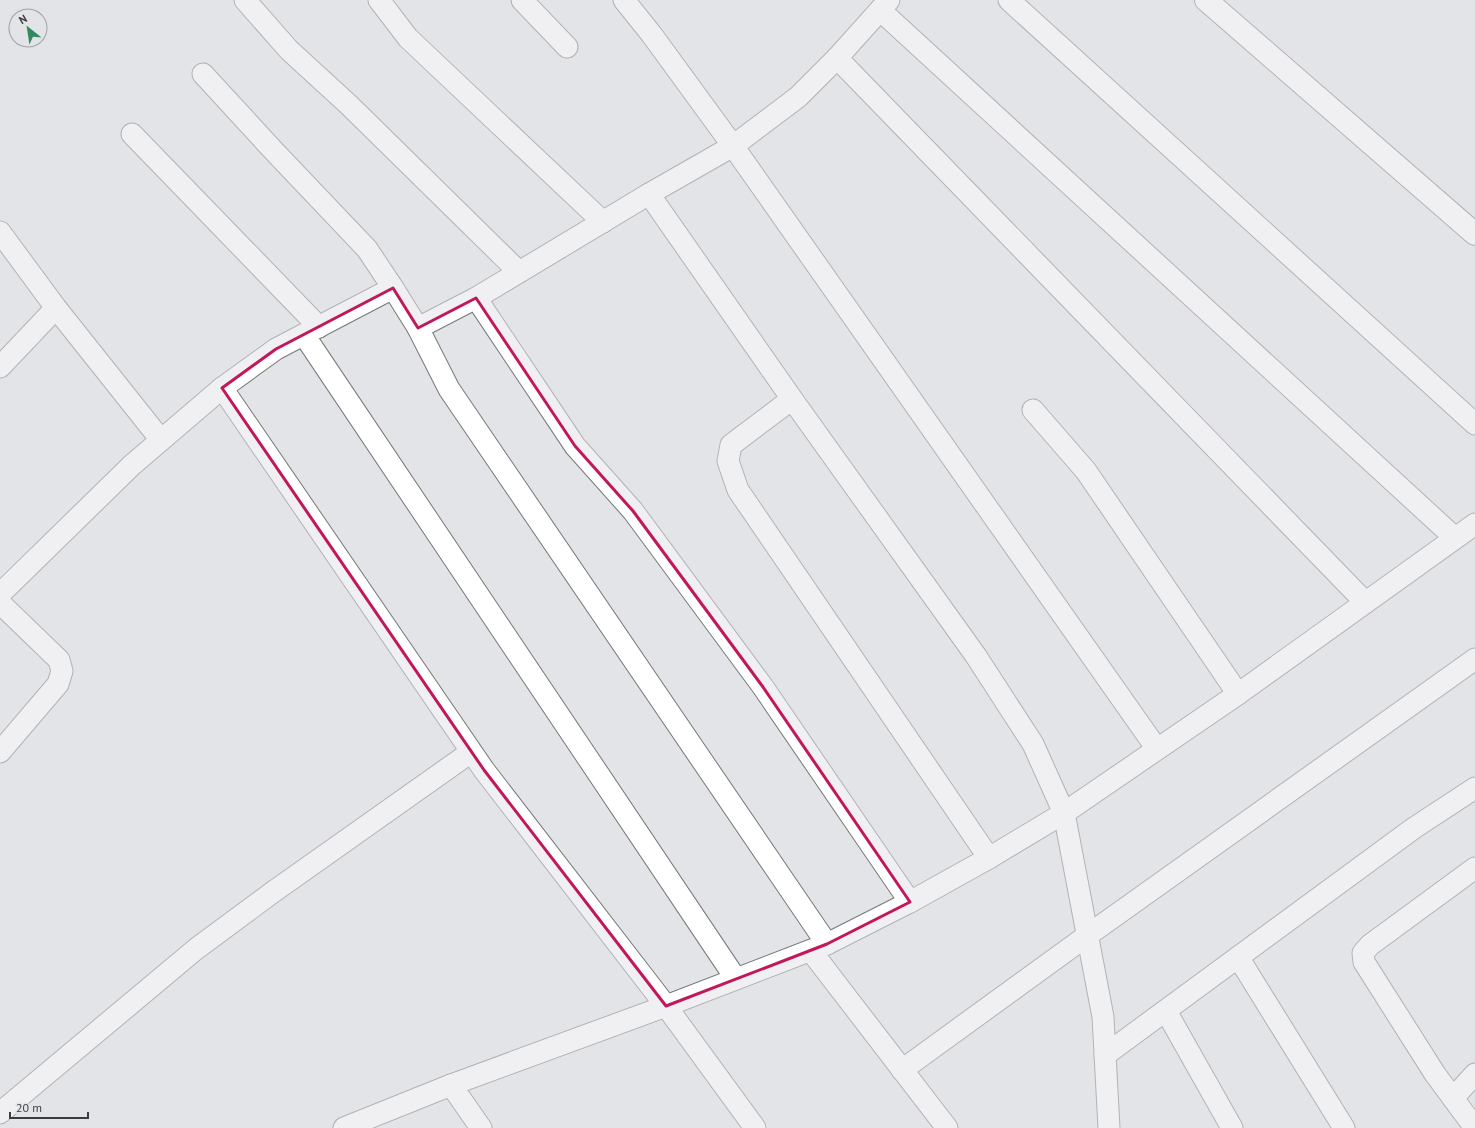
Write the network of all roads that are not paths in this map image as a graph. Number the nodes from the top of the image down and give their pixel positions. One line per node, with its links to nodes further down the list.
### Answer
1 (245, 0): 17 (street)
2 (379, 0): 14 (street)
3 (522, 0): 8 (street)
4 (624, 0): 12 (street)
5 (1009, 0): 27 (street)
6 (1206, 0): 16 (street)
7 (885, 5): 9 (street); 30 (street)
8 (567, 47)
9 (837, 58): 12 (street); 32 (street)
10 (203, 74): 18 (street)
11 (132, 134): 22 (street)
12 (733, 146): 13 (street); 36 (street)
13 (649, 194): 14 (street); 25 (street)
14 (603, 222): 17 (street)
15 (0, 232): 20 (street)
16 (1475, 234)
17 (519, 272): 19 (street)
18 (393, 288): 21 (street); 22 (street)
19 (476, 298): 21 (street); 43 (street)
20 (56, 308): 23 (street); 28 (street)
21 (418, 328): 45 (street)
22 (312, 331): 24 (street); 47 (street)
23 (0, 367)
24 (222, 388): 28 (street); 38 (street)
25 (792, 399): 40 (street); 41 (street)
26 (1033, 410): 35 (street)
27 (1475, 424)
28 (161, 440): 31 (street)
29 (1474, 526): 30 (street)
30 (1455, 538): 32 (street)
31 (0, 594)
32 (1365, 602): 35 (street)
33 (0, 603): 37 (street)
34 (1475, 659): 44 (street)
35 (1238, 694): 36 (street)
36 (1157, 749): 40 (street)
37 (0, 752)
38 (472, 752): 48 (street); 55 (street)
39 (1475, 788): 46 (street)
40 (1064, 813): 41 (street); 44 (street)
41 (989, 858): 43 (street)
42 (1475, 868): 54 (street)
43 (910, 902): 45 (street)
44 (1088, 935): 50 (street); 51 (street)
45 (819, 948): 47 (street); 51 (street)
46 (1238, 957): 49 (street); 62 (street)
47 (736, 979): 48 (street)
48 (666, 1006): 53 (street); 58 (street)
49 (1166, 1011): 50 (street); 61 (street)
50 (1105, 1055): 60 (street)
51 (902, 1070): 59 (street)
52 (1475, 1074): 54 (street)
53 (451, 1085): 56 (street); 57 (street)
54 (1453, 1098): 63 (street)
55 (0, 1113)
56 (344, 1128)
57 (481, 1128)
58 (755, 1128)
59 (947, 1128)
60 (1109, 1128)
61 (1232, 1128)
62 (1344, 1128)
63 (1475, 1128)

